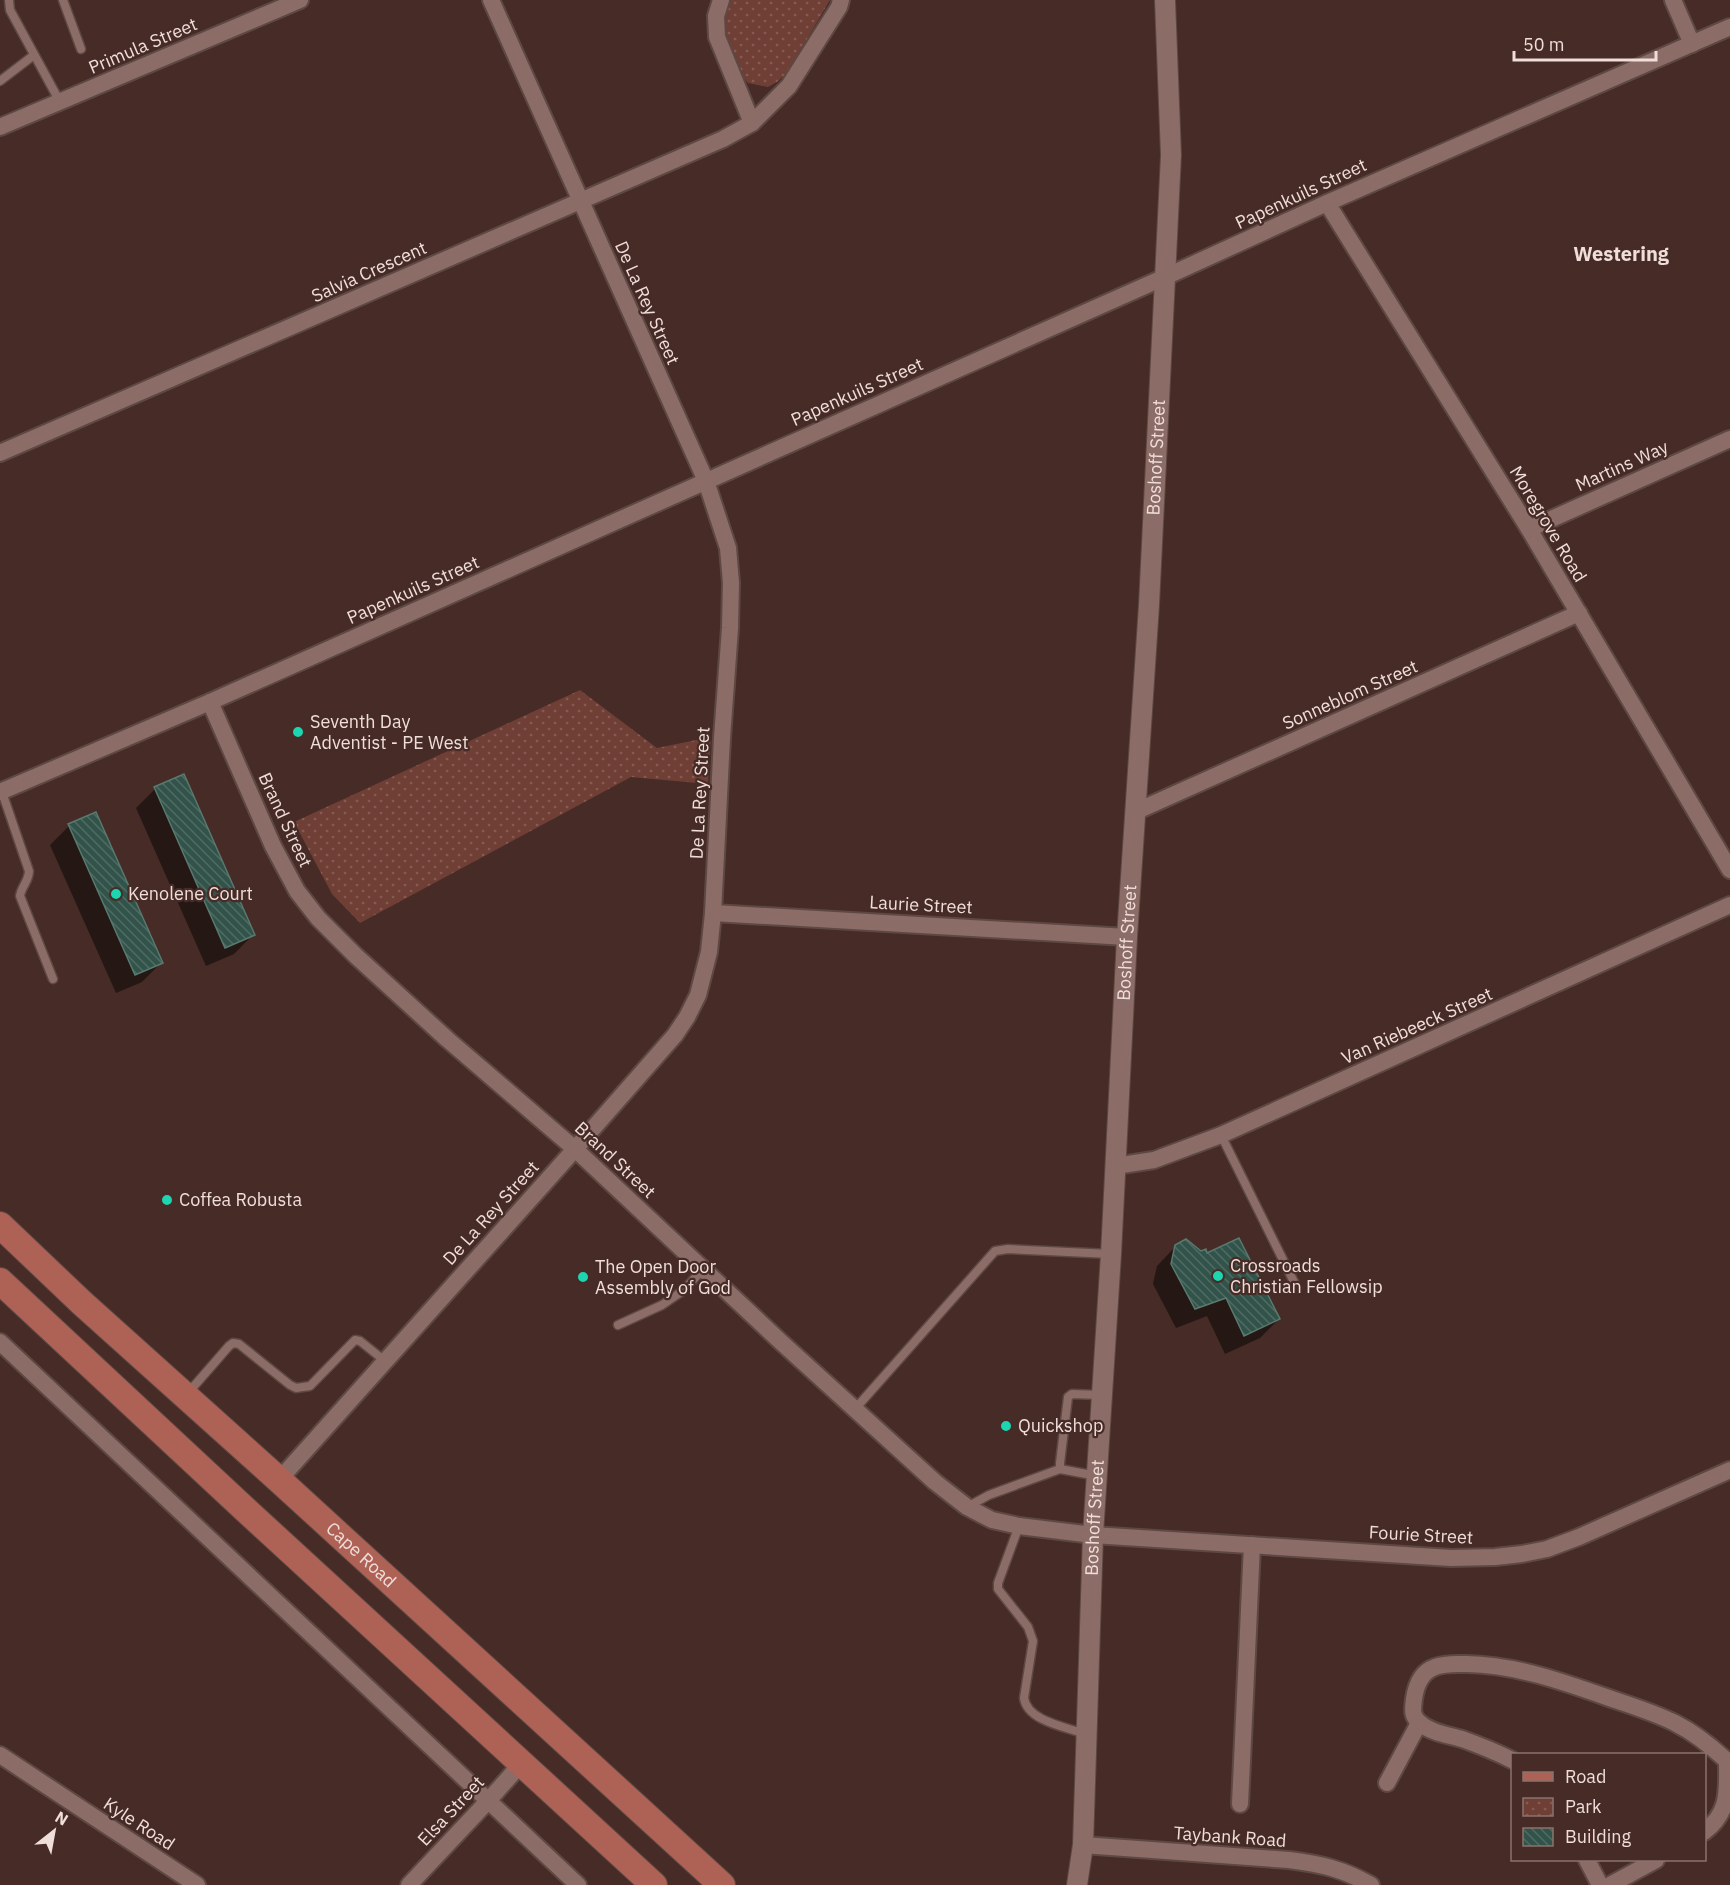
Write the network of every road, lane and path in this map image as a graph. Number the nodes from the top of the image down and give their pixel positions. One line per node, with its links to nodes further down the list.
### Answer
1 (9, 0): 12 (lane)
2 (63, 0): 11 (lane)
3 (300, 0): 14 (street, Primula Street)
4 (491, 0): 17 (street, De La Rey Street)
5 (721, 0): 15 (street)
6 (841, 0): 15 (street, Salvia Crescent)
7 (1165, 0): 19 (street, Boshoff Street)
8 (1673, 0): 10 (street)
9 (1730, 27): 10 (street, Papenkuils Street)
10 (1692, 44): 18 (street, Papenkuils Street)
11 (81, 49)
12 (34, 55): 13 (lane); 14 (lane)
13 (0, 81)
14 (60, 102): 16 (street, Primula Street)
15 (752, 123): 17 (street, Salvia Crescent)
16 (0, 127)
17 (580, 201): 21 (street, Salvia Crescent); 22 (street, De La Rey Street)
18 (1327, 203): 19 (street, Papenkuils Street); 23 (street, Moregrove Road)
19 (1165, 277): 22 (street, Papenkuils Street); 27 (street, Boshoff Street)
20 (1730, 439): 23 (street, Martins Way)
21 (0, 453)
22 (706, 481): 25 (street, Papenkuils Street); 30 (street, De La Rey Street)
23 (1529, 529): 24 (street, Moregrove Road)
24 (1579, 613): 27 (street, Sonneblom Street); 28 (street, Moregrove Road)
25 (210, 702): 26 (street, Papenkuils Street); 34 (street, Brand Street)
26 (1, 792): 32 (lane)
27 (1137, 811): 31 (street, Boshoff Street)
28 (1730, 870)
29 (1730, 905): 33 (street, Van Riebeeck Street)
30 (713, 913): 31 (street, Laurie Street); 34 (street, De La Rey Street)
31 (1127, 937): 35 (street, Boshoff Street)
32 (53, 979)
33 (1221, 1135): 35 (street, Van Riebeeck Street); 40 (lane)
34 (575, 1149): 38 (street, Brand Street); 43 (street, De La Rey Street)
35 (1115, 1166): 37 (street, Boshoff Street)
36 (0, 1225): 45 (main road, Cape Road)
37 (1111, 1254): 44 (street, Boshoff Street); 46 (lane)
38 (703, 1269): 41 (lane); 46 (street, Brand Street)
39 (0, 1281): 60 (main road)
40 (1297, 1288)
41 (618, 1325)
42 (0, 1342): 62 (street)
43 (385, 1361): 45 (lane); 50 (street, De La Rey Street)
44 (1102, 1395): 47 (lane); 49 (street, Boshoff Street)
45 (185, 1396): 50 (main road, Cape Road)
46 (855, 1409): 51 (street, Brand Street)
47 (1060, 1469): 49 (lane); 51 (lane)
48 (1730, 1470): 54 (street, Fourie Street)
49 (1097, 1476): 53 (street, Boshoff Street)
50 (279, 1480): 72 (main road, Cape Road)
51 (966, 1507): 52 (street, Brand Street)
52 (1019, 1526): 53 (street, Brand Street); 56 (lane)
53 (1093, 1535): 54 (street, Fourie Street); 56 (street, Boshoff Street)
54 (1252, 1545): 63 (street)
55 (1419, 1722): 58 (street); 59 (street); 61 (street)
56 (1086, 1734): 65 (street, Boshoff Street)
57 (0, 1755): 68 (street, Kyle Road)
58 (1511, 1760)
59 (1728, 1760): 64 (street)
60 (521, 1764): 62 (street, Elsa Street); 71 (main road)
61 (1387, 1783)
62 (488, 1801): 69 (street, Elsa Street); 70 (street)
63 (1240, 1804)
64 (1706, 1830)
65 (1083, 1845): 73 (street, Boshoff Street); 74 (street, Taybank Road)
66 (1588, 1861): 75 (street)
67 (1654, 1861): 76 (street)
68 (197, 1885)
69 (409, 1885)
70 (578, 1885)
71 (654, 1885)
72 (722, 1885)
73 (1077, 1885)
74 (1371, 1885)
75 (1600, 1885)
76 (1610, 1885)

